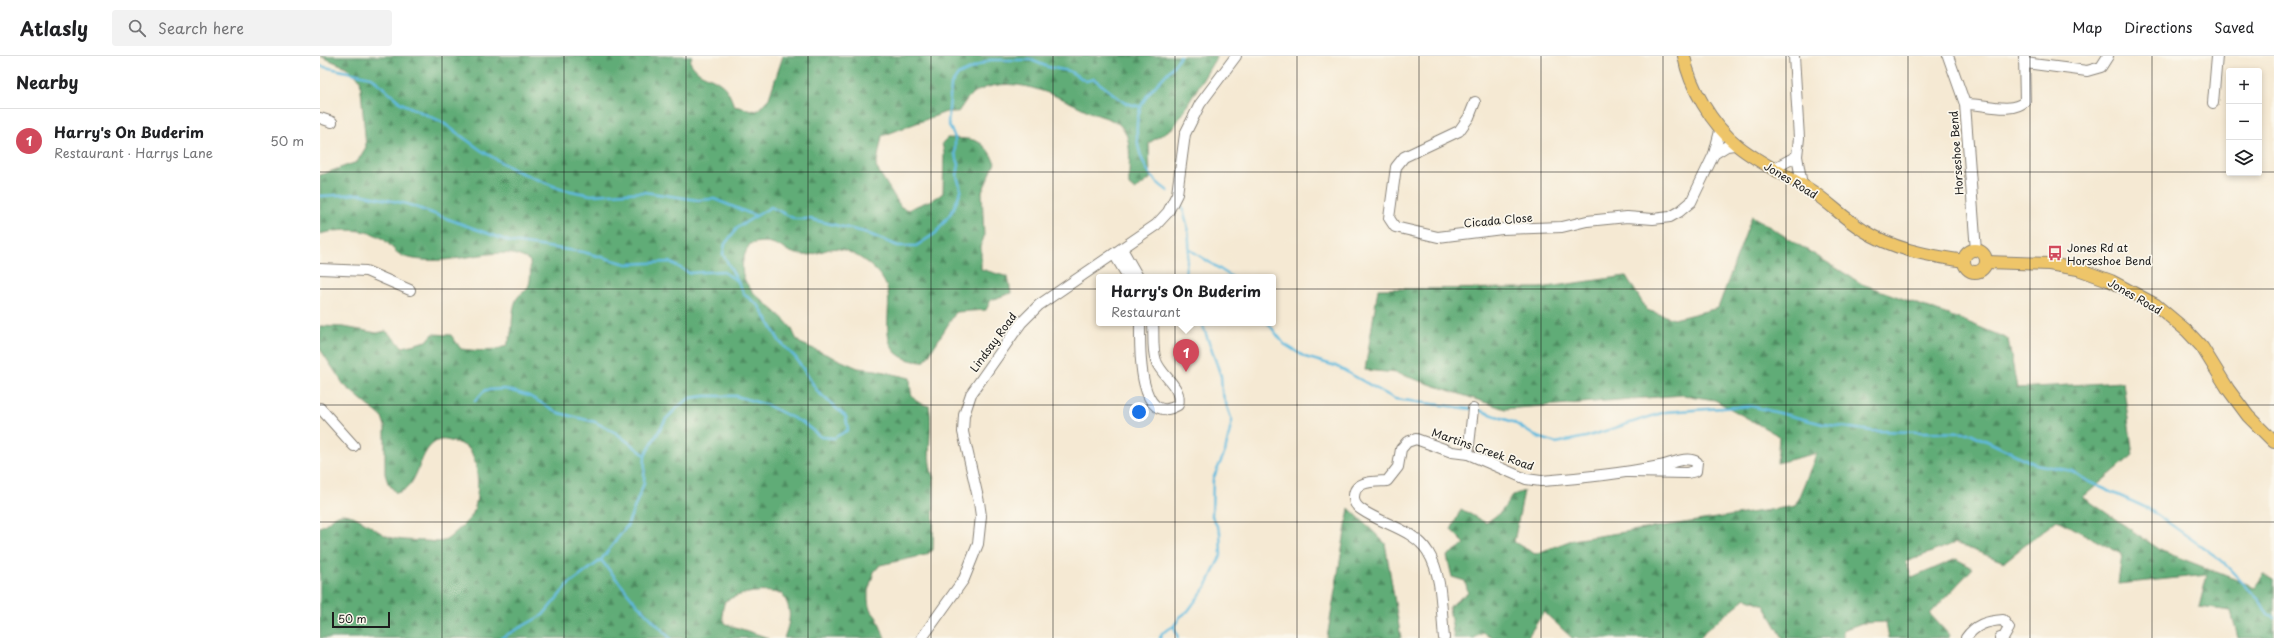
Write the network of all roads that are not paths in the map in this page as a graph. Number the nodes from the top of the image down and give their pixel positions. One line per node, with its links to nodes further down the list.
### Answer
1 (1236, 56): 20 (street, Lindsay Road)
2 (1684, 56): 13 (main road, Jones Road)
3 (1794, 56): 16 (street)
4 (1948, 56): 10 (street, Horseshoe Bend)
5 (2108, 56): 7 (street)
6 (2217, 56): 9 (street)
7 (2025, 59): 10 (street)
8 (1475, 102): 15 (street, Cicada Close)
9 (2214, 103)
10 (1965, 104): 19 (street, Horseshoe Bend)
11 (320, 118): 12 (street)
12 (332, 122)
13 (1720, 131): 14 (main road, Jones Road); 15 (street, Cicada Close)
14 (1734, 145): 15 (street); 17 (main road, Jones Road)
15 (1714, 154)
16 (1797, 156): 17 (street); 18 (street)
17 (1773, 169): 18 (main road, Jones Road)
18 (1802, 185): 21 (main road, Jones Road)
19 (1976, 250): 21 (main road); 22 (main road)
20 (1118, 251): 24 (street); 25 (street); 35 (street, Lindsay Road)
21 (1964, 261): 22 (main road)
22 (1986, 262): 31 (main road, Jones Road)
23 (320, 269): 26 (street)
24 (1127, 274)
25 (1136, 274)
26 (410, 290)
27 (1140, 326): 28 (street)
28 (1153, 326)
29 (320, 408): 32 (street)
30 (1473, 409): 33 (street)
31 (2274, 442)
32 (354, 446)
33 (1468, 454): 34 (street, Martins Creek Road); 36 (street, Martins Creek Road)
34 (1629, 472): 34 (street, Martins Creek Road)
35 (922, 638)
36 (1444, 638)
37 (1966, 638): 38 (street)
38 (2000, 638)

